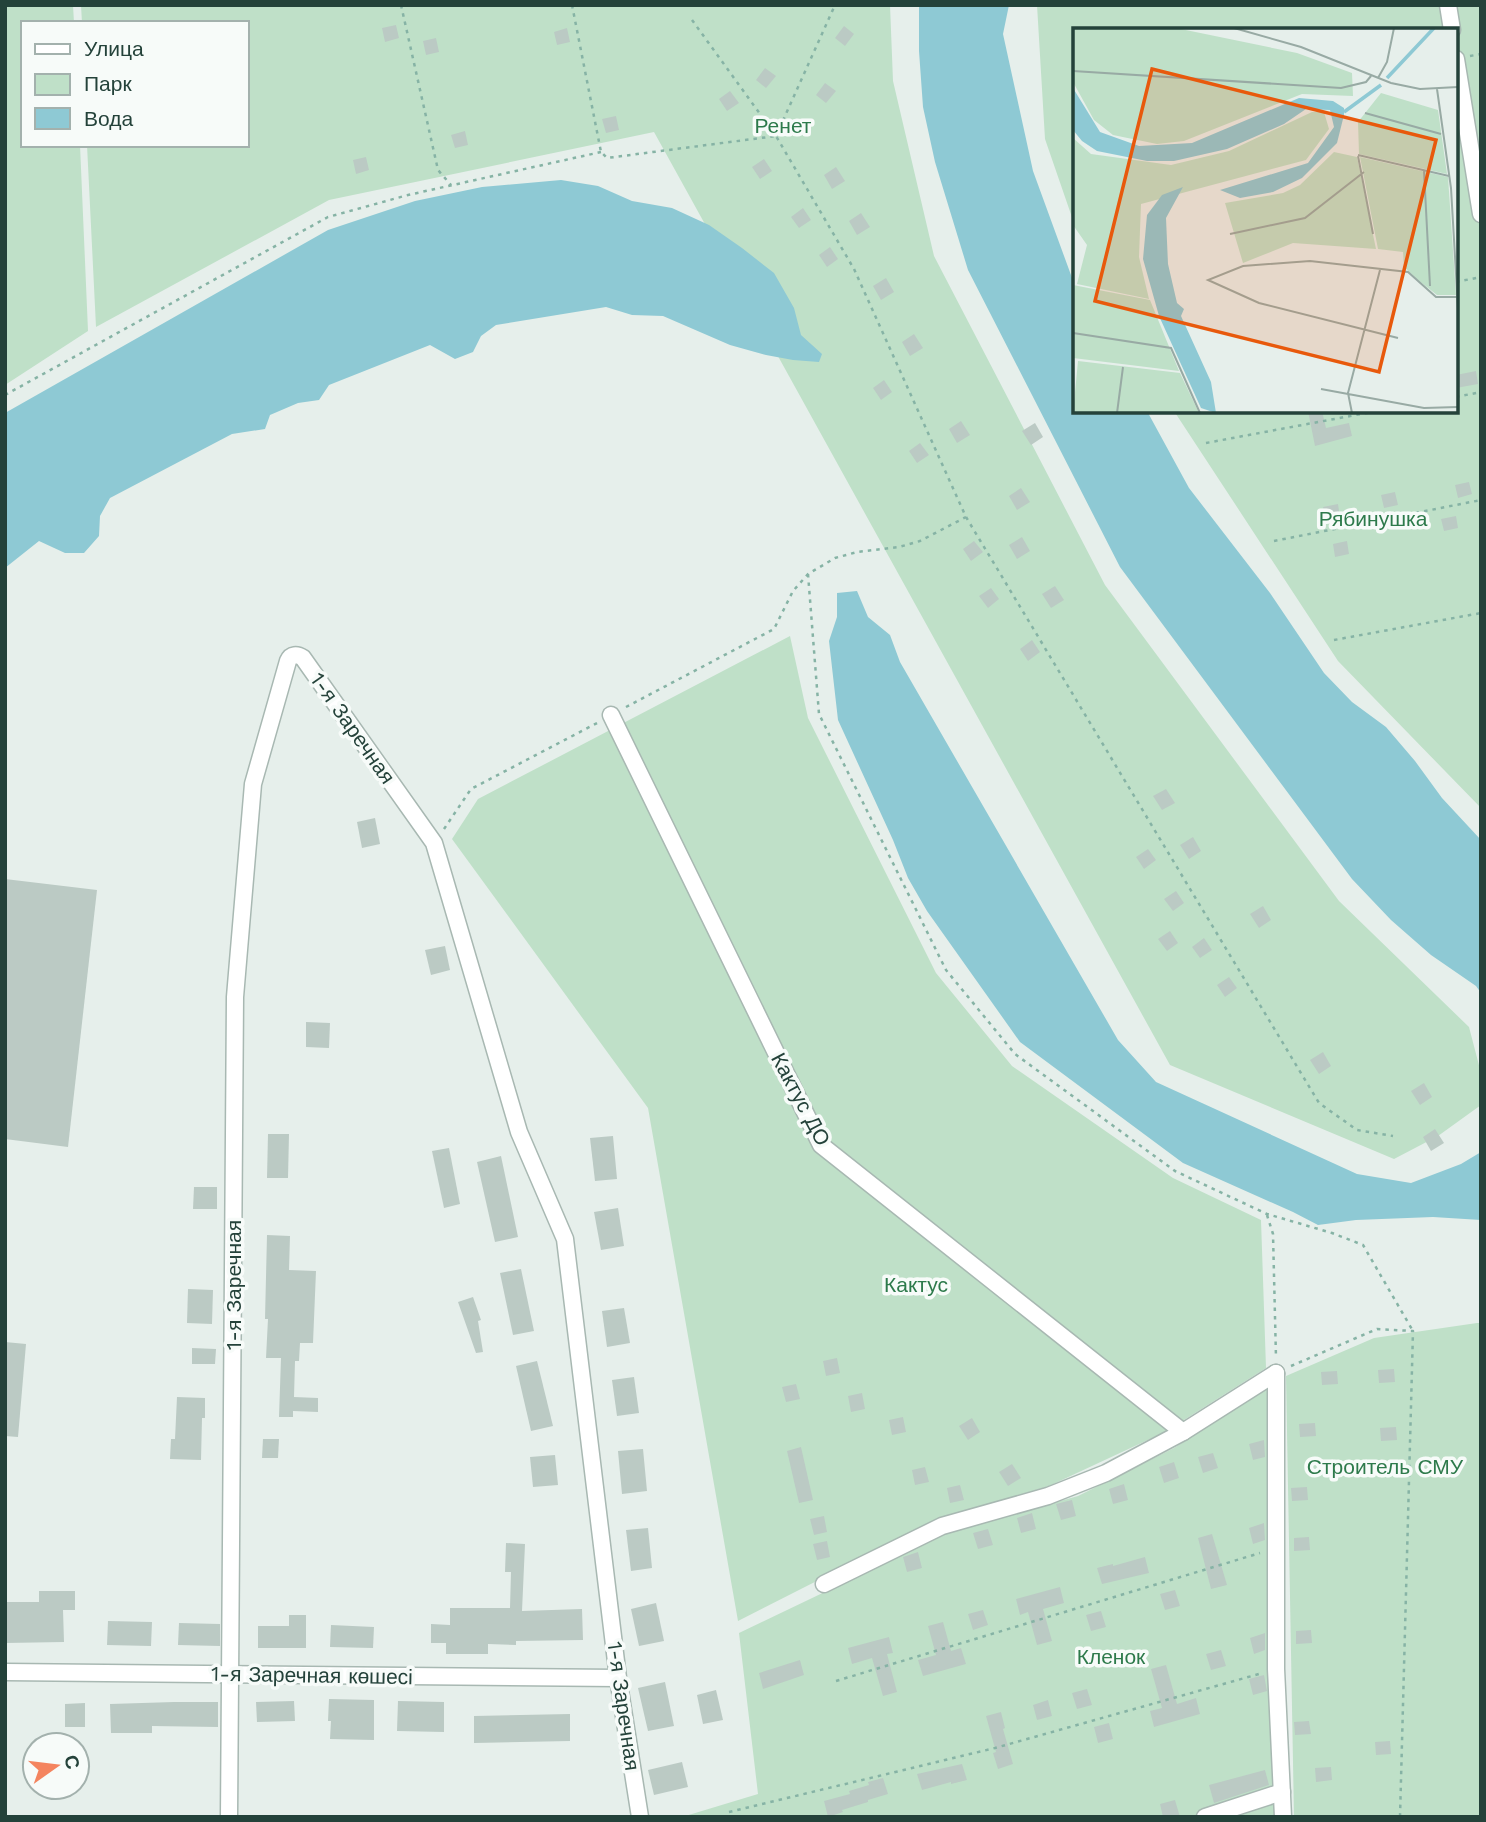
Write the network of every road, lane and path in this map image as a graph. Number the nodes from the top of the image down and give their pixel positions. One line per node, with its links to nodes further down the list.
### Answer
1 (401, 5): 10 (path)
2 (572, 5): 9 (path)
3 (835, 5): 8 (path)
4 (1448, 5): 6 (street)
5 (692, 20): 8 (path)
6 (1452, 28)
7 (1458, 71): 11 (street)
8 (776, 136): 9 (path); 20 (path)
9 (601, 152): 10 (path)
10 (451, 185): 15 (path)
11 (1481, 214)
12 (1481, 277): 13 (path)
13 (1458, 282)
14 (1481, 392): 16 (path)
15 (5, 395)
16 (1458, 397)
17 (1366, 413): 18 (path)
18 (1206, 443)
19 (1481, 500): 21 (path)
20 (966, 517): 22 (path); 27 (path)
21 (1274, 541)
22 (808, 574): 25 (path); 28 (path)
23 (1481, 613): 24 (path)
24 (1334, 640)
25 (611, 715): 26 (path); 31 (street, Кактус ДО)
26 (434, 843): 36 (street, 1-я Заречная); 37 (street, 1-я Заречная)
27 (1393, 1136)
28 (1266, 1214): 29 (path); 30 (path)
29 (1413, 1331): 30 (path); 45 (path)
30 (1276, 1373): 31 (street); 32 (street)
31 (1183, 1432): 33 (street)
32 (1276, 1548): 34 (street); 38 (path)
33 (824, 1584)
34 (1276, 1669): 39 (street); 40 (path)
35 (5, 1672): 36 (street, 1-я Заречная көшесі)
36 (230, 1674): 37 (street, 1-я Заречная көшесі); 41 (street, 1-я Заречная)
37 (618, 1678): 42 (street, 1-я Заречная)
38 (836, 1681)
39 (1282, 1792): 43 (street); 44 (street)
40 (729, 1812)
41 (229, 1817)
42 (640, 1817)
43 (1205, 1817)
44 (1283, 1817)
45 (1400, 1817)

